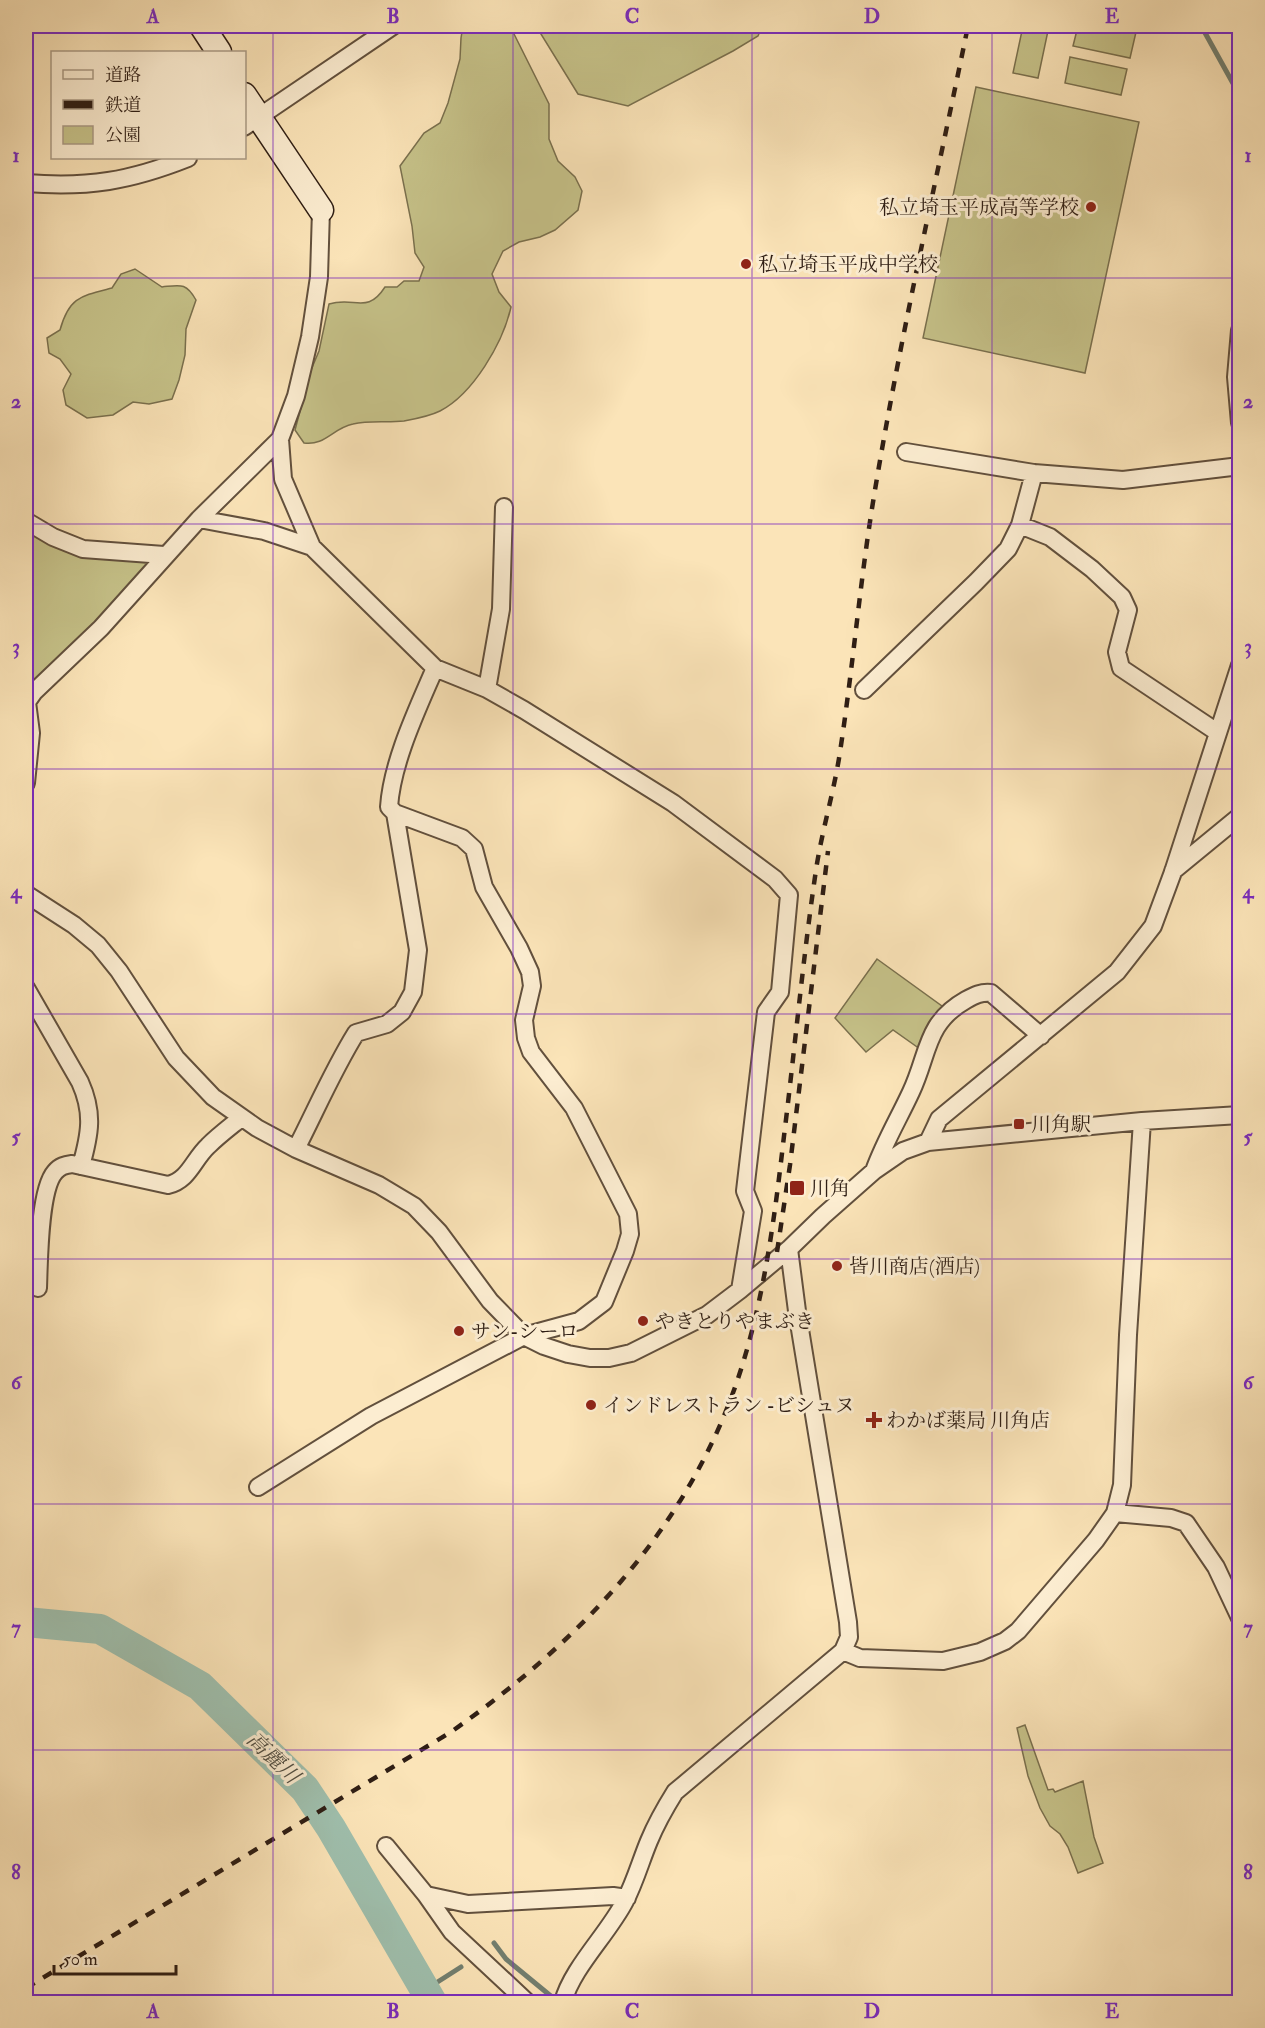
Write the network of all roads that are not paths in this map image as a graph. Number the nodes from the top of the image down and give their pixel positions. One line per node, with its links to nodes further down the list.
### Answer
1 (202, 26): 3 (street)
2 (393, 26): 5 (street)
3 (218, 51)
4 (246, 102): 5 (street)
5 (252, 123): 8 (street)
6 (185, 159): 7 (street)
7 (26, 183)
8 (321, 210): 11 (street)
9 (1239, 330): 10 (street)
10 (1239, 423)
11 (280, 439): 16 (street); 19 (street)
12 (906, 452): 14 (street)
13 (1239, 466): 14 (street)
14 (1034, 473): 18 (street)
15 (504, 507): 23 (street)
16 (199, 519): 19 (street); 20 (street)
17 (26, 521): 20 (street)
18 (1020, 525): 24 (street); 25 (street)
19 (312, 547): 22 (street)
20 (164, 555): 26 (street)
21 (1239, 665): 25 (street)
22 (435, 668): 23 (street); 27 (street)
23 (487, 689): 42 (street)
24 (864, 690)
25 (1217, 732): 29 (street)
26 (26, 783)
27 (395, 813): 37 (street); 43 (street)
28 (1239, 816): 29 (street)
29 (1173, 872): 32 (street)
30 (26, 894): 34 (street)
31 (26, 988): 38 (street)
32 (1041, 1036): 36 (street); 39 (street)
33 (1239, 1114): 35 (street)
34 (241, 1118): 37 (street); 38 (street)
35 (1142, 1121): 36 (street); 45 (street)
36 (928, 1142): 39 (street)
37 (296, 1149): 43 (street)
38 (81, 1166): 41 (street)
39 (874, 1171): 40 (street)
40 (789, 1249): 42 (street); 47 (street)
41 (38, 1288)
42 (740, 1290): 43 (street)
43 (524, 1336): 44 (street)
44 (258, 1487)
45 (1115, 1513): 46 (street); 47 (street)
46 (1239, 1618)
47 (843, 1651): 50 (street)
48 (386, 1846): 49 (street)
49 (426, 1895): 50 (street); 51 (street)
50 (627, 1898): 52 (street)
51 (527, 2002)
52 (563, 2002)

